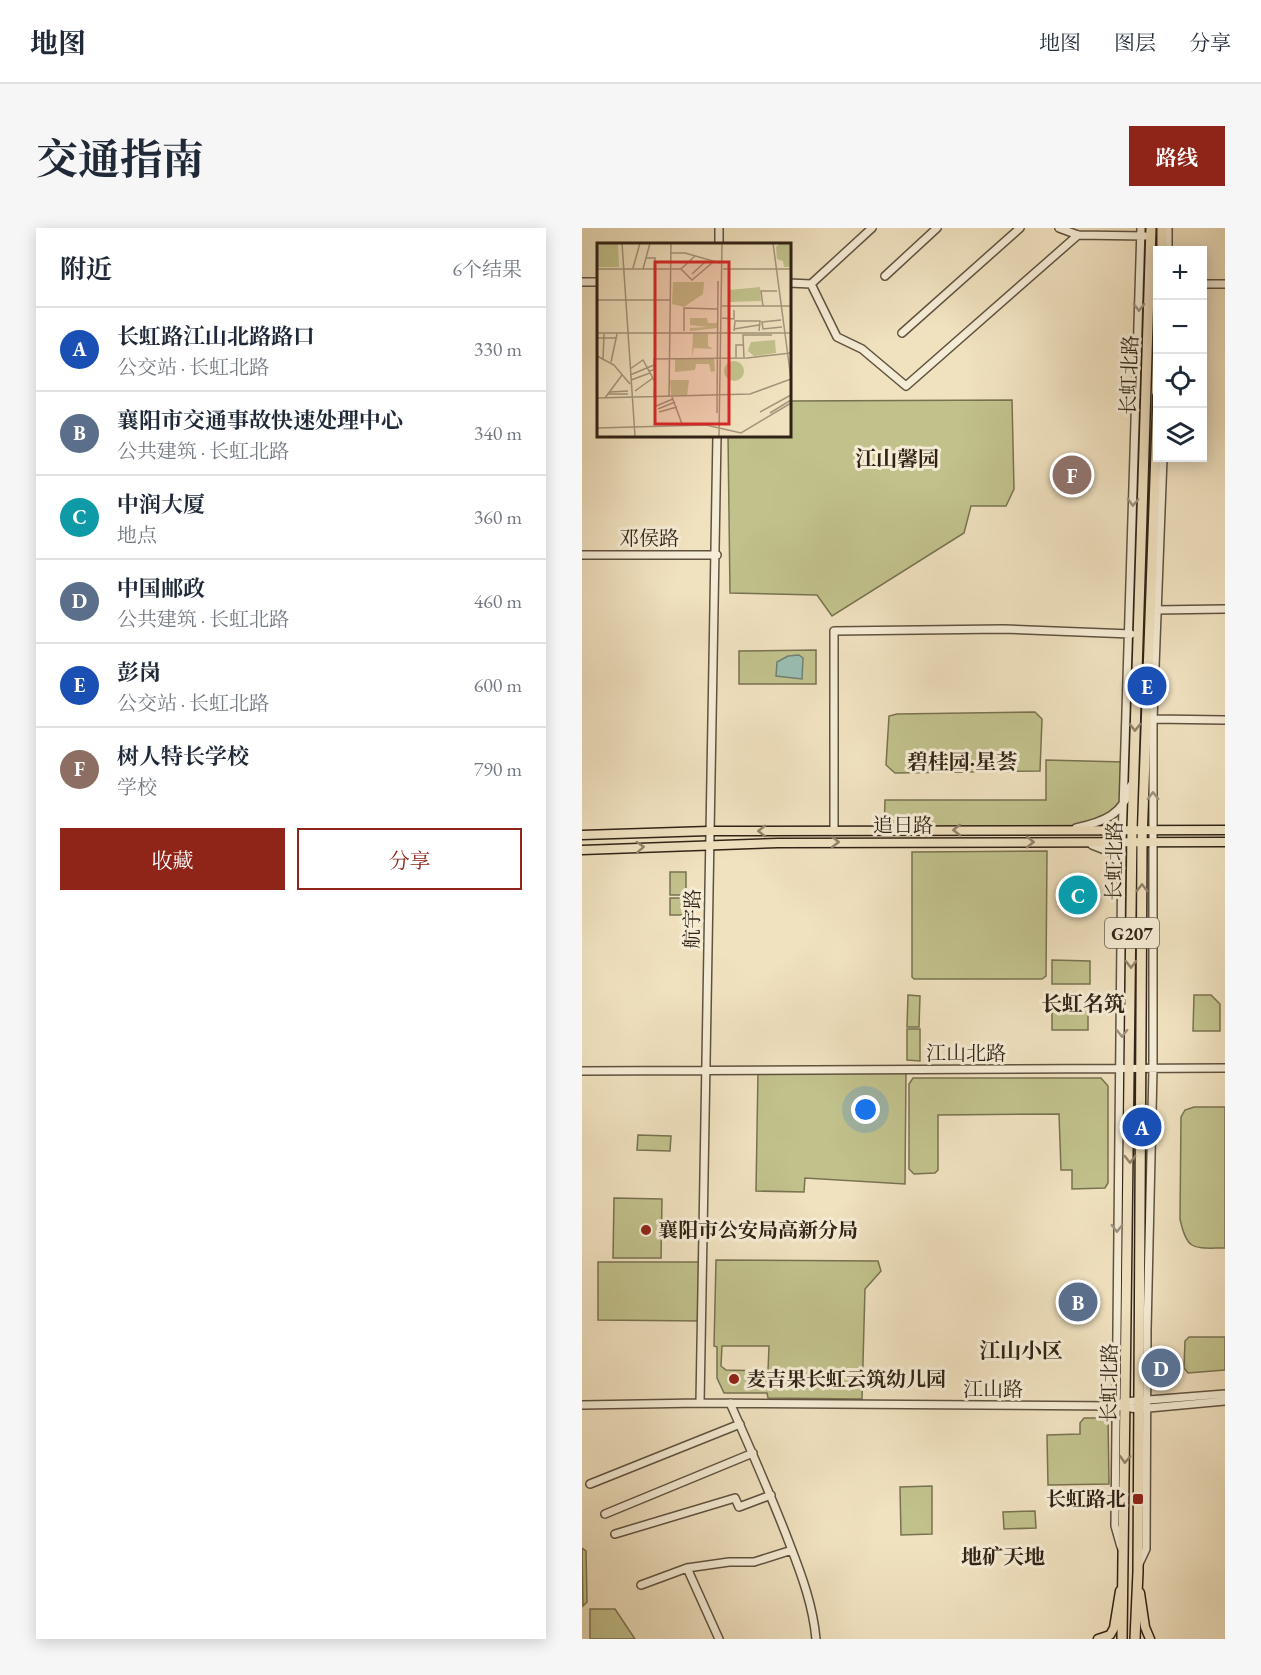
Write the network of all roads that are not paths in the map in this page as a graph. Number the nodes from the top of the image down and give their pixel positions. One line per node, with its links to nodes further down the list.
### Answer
1 (872, 228): 14 (street)
2 (937, 228): 12 (street)
3 (1020, 228): 17 (street)
4 (1059, 228): 9 (street)
5 (1141, 228): 8 (street)
6 (1162, 228): 10 (highway)
7 (1168, 228): 11 (street)
8 (1147, 234): 9 (street); 25 (highway, 长虹北路 / G207, one-way to 25)
9 (1078, 235): 14 (street)
10 (1162, 246)
11 (1168, 246)
12 (885, 276)
13 (790, 283): 14 (street)
14 (811, 284)
15 (1207, 284): 16 (street)
16 (1225, 284)
17 (902, 333)
18 (1158, 408): 24 (highway, 长虹北路 / G207)
19 (717, 436): 22 (street, 航宇路)
20 (1162, 462): 24 (street)
21 (582, 555): 22 (street, 邓侯路)
22 (717, 555): 34 (street, 航宇路)
23 (1225, 609): 24 (street)
24 (1153, 610): 26 (street); 31 (highway, 长虹北路 / G207)
25 (1132, 634): 28 (highway, 长虹北路 / G207, one-way to 28); 29 (street); 35 (street)
26 (1153, 719): 27 (street); 32 (street, one-way to 26)
27 (1225, 720)
28 (1134, 774): 29 (street); 31 (highway, 长虹北路 / G207)
29 (1123, 806): 30 (street); 31 (street)
30 (1069, 830): 31 (main road, 追日路); 35 (main road, 追日路, one-way to 35)
31 (1132, 830): 32 (main road, 追日路); 38 (highway, 长虹北路 / G207)
32 (1154, 830): 33 (main road, 追日路); 39 (street)
33 (1225, 830)
34 (709, 831): 35 (main road, 追日路, one-way to 34); 36 (main road, 追日路); 41 (street, 航宇路)
35 (834, 831)
36 (582, 835)
37 (1072, 841): 38 (main road, 追日路); 41 (main road, 追日路, one-way to 37); 43 (street)
38 (1132, 841): 39 (main road, 追日路); 43 (street); 44 (highway, 长虹北路 / G207); 47 (highway, 长虹北路 / G207, one-way to 38)
39 (1153, 841): 40 (main road, 追日路); 47 (street)
40 (1225, 842)
41 (709, 844): 42 (main road, 追日路, one-way to 41); 49 (street, 航宇路)
42 (582, 850)
43 (1122, 869): 44 (street); 46 (street, one-way to 46)
44 (1132, 888): 46 (highway, 长虹北路 / G207, one-way to 46)
45 (1225, 1068): 47 (street, 江山北路)
46 (1126, 1069): 47 (street, 江山北路); 49 (street, 江山北路); 54 (highway, 长虹北路 / G207, one-way to 54); 57 (street, one-way to 57)
47 (1148, 1069): 55 (highway, 长虹北路 / G207)
48 (582, 1071): 49 (street, 江山北路)
49 (707, 1071): 52 (street, 航宇路)
50 (1225, 1394): 55 (street)
51 (1225, 1401): 55 (street)
52 (700, 1403): 53 (street, 江山路); 56 (street, 江山路)
53 (730, 1403): 57 (street, 江山路); 58 (street)
54 (1126, 1404): 55 (street); 57 (street); 64 (highway, 长虹北路 / G207, one-way to 64)
55 (1143, 1405): 67 (highway, 长虹北路 / G207)
56 (582, 1406)
57 (1116, 1406): 64 (street)
58 (740, 1424): 59 (street); 60 (street)
59 (753, 1454): 61 (street); 62 (street)
60 (590, 1484)
61 (771, 1495): 63 (street); 65 (street)
62 (605, 1514)
63 (615, 1534)
64 (1122, 1549): 68 (highway, 长虹北路 / G207)
65 (792, 1550): 66 (street); 71 (street)
66 (687, 1568): 69 (street); 70 (street)
67 (1138, 1569): 74 (highway, 长虹北路 / G207); 75 (main road)
68 (1122, 1575): 72 (main road); 73 (highway, 长虹北路 / G207)
69 (641, 1585)
70 (719, 1639)
71 (816, 1639)
72 (1098, 1639)
73 (1122, 1639)
74 (1135, 1639)
75 (1150, 1639)

